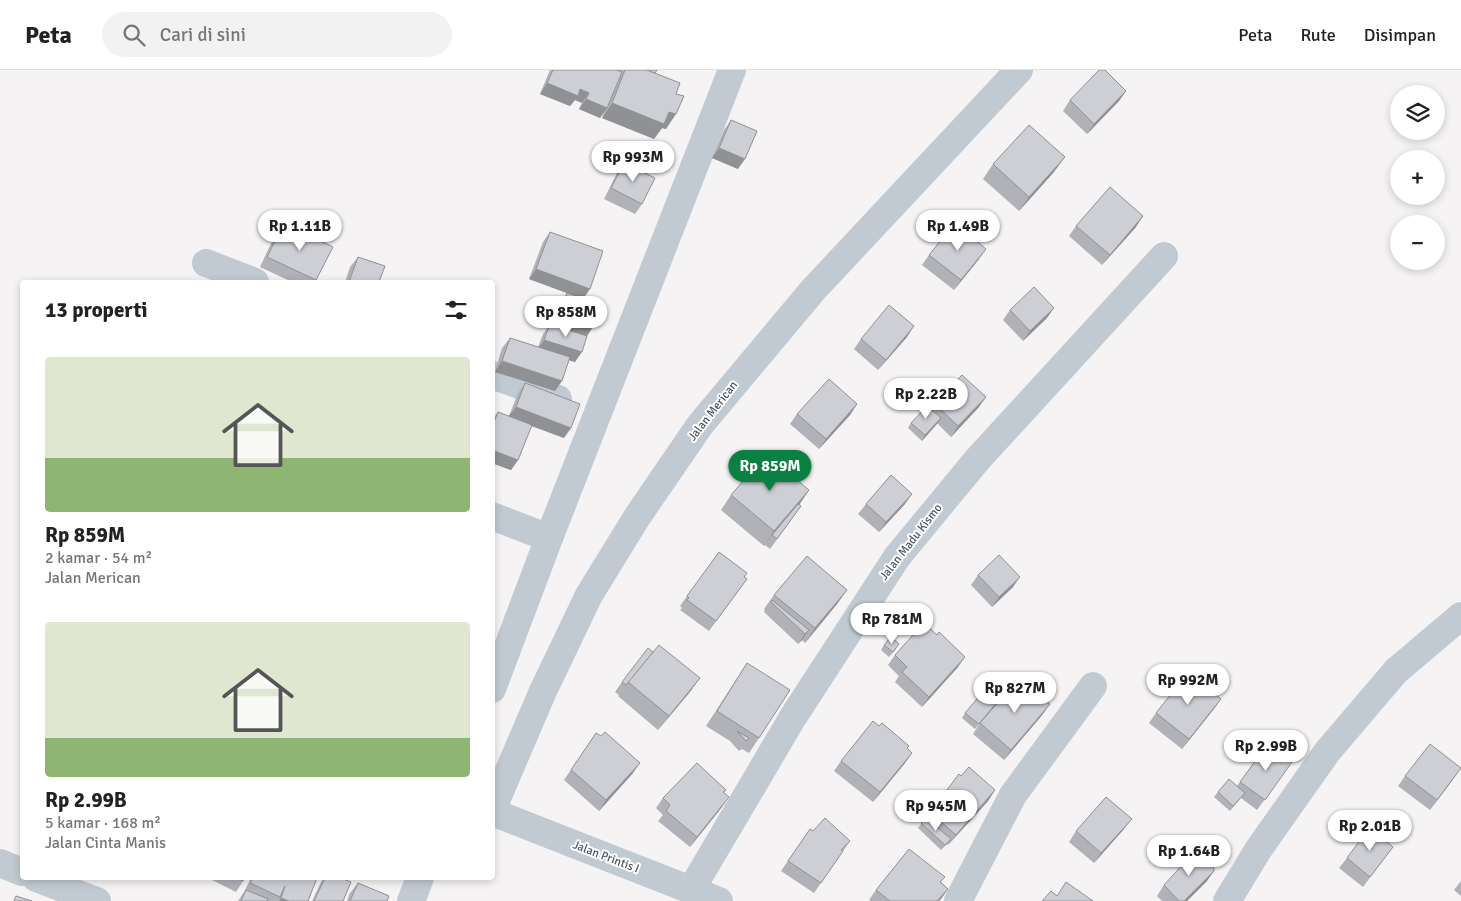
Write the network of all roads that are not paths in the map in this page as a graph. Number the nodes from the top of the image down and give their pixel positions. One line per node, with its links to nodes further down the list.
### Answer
1 (1019, 70): 13 (street, Jalan Merican)
2 (729, 71): 7 (street)
3 (1164, 256): 19 (street, Jalan Madu Kismo)
4 (206, 263): 5 (street)
5 (250, 280)
6 (495, 376): 7 (street)
7 (597, 413): 9 (street)
8 (495, 517): 9 (street)
9 (549, 538): 11 (street)
10 (1461, 616): 24 (street)
11 (495, 681)
12 (1093, 686): 23 (street)
13 (495, 804)
14 (495, 812): 19 (street, Jalan Printis I)
15 (0, 863): 16 (street)
16 (20, 871)
17 (41, 880): 20 (street)
18 (419, 880): 21 (street)
19 (691, 890): 22 (street, Jalan Printis I)
20 (97, 901)
21 (411, 901)
22 (719, 901)
23 (958, 901)
24 (1227, 901)

